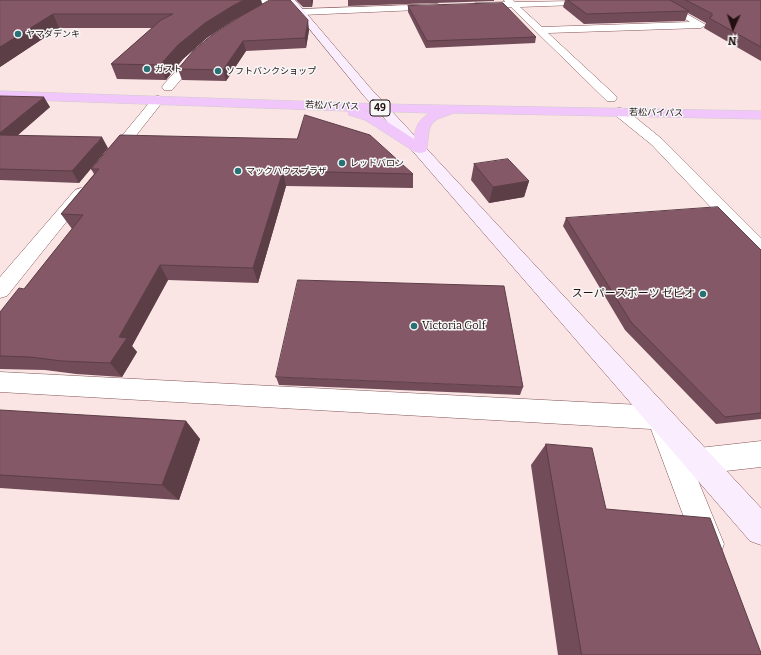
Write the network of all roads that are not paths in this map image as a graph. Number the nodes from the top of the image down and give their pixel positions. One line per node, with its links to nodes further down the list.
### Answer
1 (225, 0): 5 (street)
2 (630, 0): 4 (street)
3 (657, 0): 9 (street)
4 (510, 2): 6 (street); 9 (street)
5 (291, 4): 7 (street); 8 (street); 17 (street)
6 (465, 6)
7 (450, 7)
8 (263, 9)
9 (540, 30): 19 (street)
10 (206, 46): 13 (street)
11 (0, 84): 12 (highway)
12 (38, 84)
13 (168, 87): 14 (highway, 若松バイパス / 49); 15 (highway, 若松バイパス / 49)
14 (184, 87)
15 (156, 93): 16 (highway, 若松バイパス / 49); 20 (highway, 若松バイパス / 49); 25 (street)
16 (0, 95)
17 (372, 97): 20 (highway, 若松バイパス / 49); 21 (highway, 若松バイパス / 49); 23 (street)
18 (596, 98): 19 (highway, 若松バイパス / 49)
19 (617, 103): 21 (highway, 若松バイパス / 49); 22 (highway, 若松バイパス / 49); 24 (street)
20 (327, 106): 23 (highway)
21 (466, 109): 23 (highway)
22 (761, 115)
23 (420, 149): 27 (street)
24 (761, 249)
25 (0, 291)
26 (0, 382): 27 (street)
27 (660, 418): 29 (street); 31 (street)
28 (761, 454): 29 (street)
29 (699, 461): 30 (street)
30 (761, 530)
31 (718, 566)

